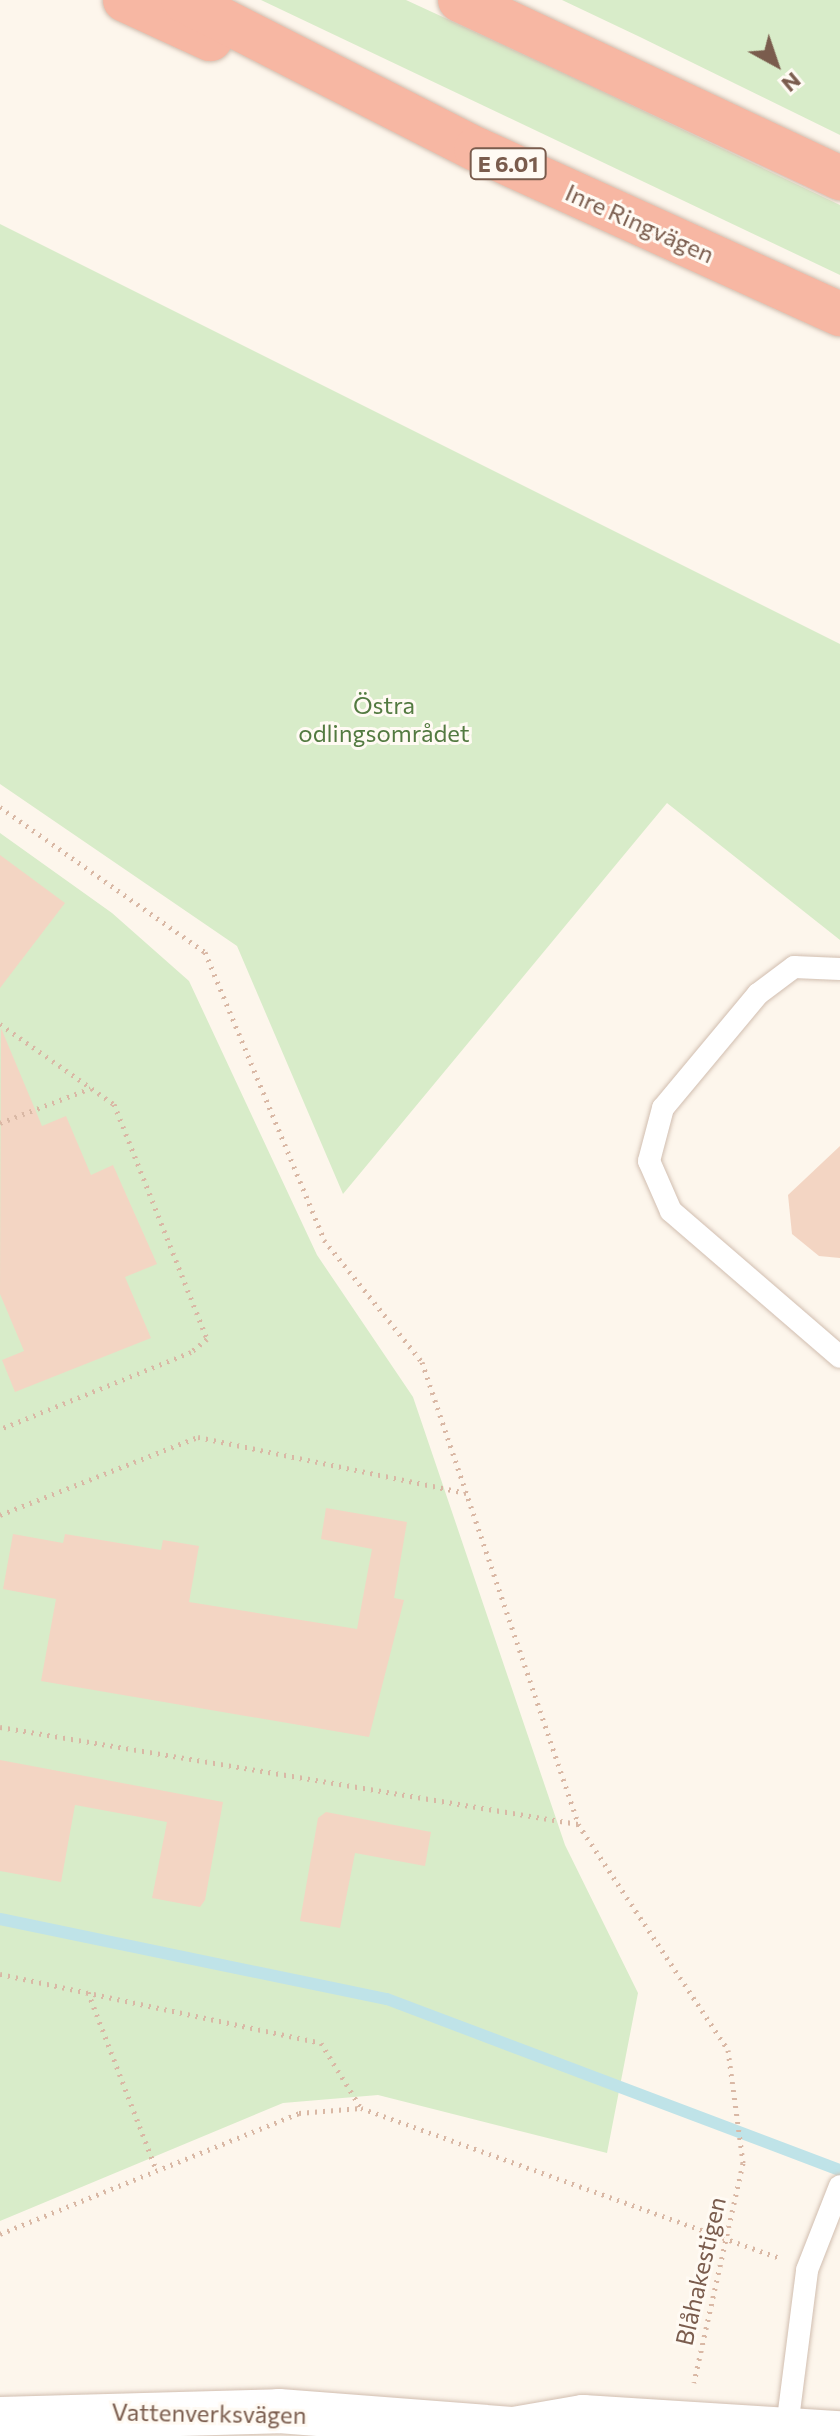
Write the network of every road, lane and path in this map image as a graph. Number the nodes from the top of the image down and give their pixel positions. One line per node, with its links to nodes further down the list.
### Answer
1 (125, 0): 6 (highway)
2 (183, 0): 6 (highway, Inre Ringvägen / E 6.01)
3 (460, 0): 5 (highway)
4 (505, 0): 5 (highway)
5 (684, 103): 7 (highway)
6 (476, 149): 8 (highway, Inre Ringvägen / E 6.01)
7 (840, 178)
8 (840, 314)
9 (0, 807): 16 (path)
10 (840, 969): 14 (lane)
11 (0, 1024): 12 (path)
12 (91, 1088): 13 (path); 15 (path)
13 (0, 1123)
14 (840, 1357)
15 (0, 1429)
16 (467, 1493): 17 (path); 19 (path)
17 (0, 1515)
18 (0, 1727): 19 (path)
19 (578, 1824): 26 (path, Blåhakestigen)
20 (0, 1974): 21 (path)
21 (88, 1992): 22 (path); 23 (path)
22 (361, 2108): 23 (path); 26 (path)
23 (156, 2169): 25 (path)
24 (840, 2186): 27 (lane)
25 (0, 2234)
26 (729, 2236): 27 (path); 29 (path, Blåhakestigen)
27 (807, 2270): 30 (lane)
28 (0, 2419): 31 (street, Vattenverksvägen)
29 (689, 2423): 30 (street, Vattenverksvägen); 31 (street, Vattenverksvägen)
30 (787, 2427): 32 (street, Vattenverksvägen)
31 (521, 2433)
32 (840, 2433)

